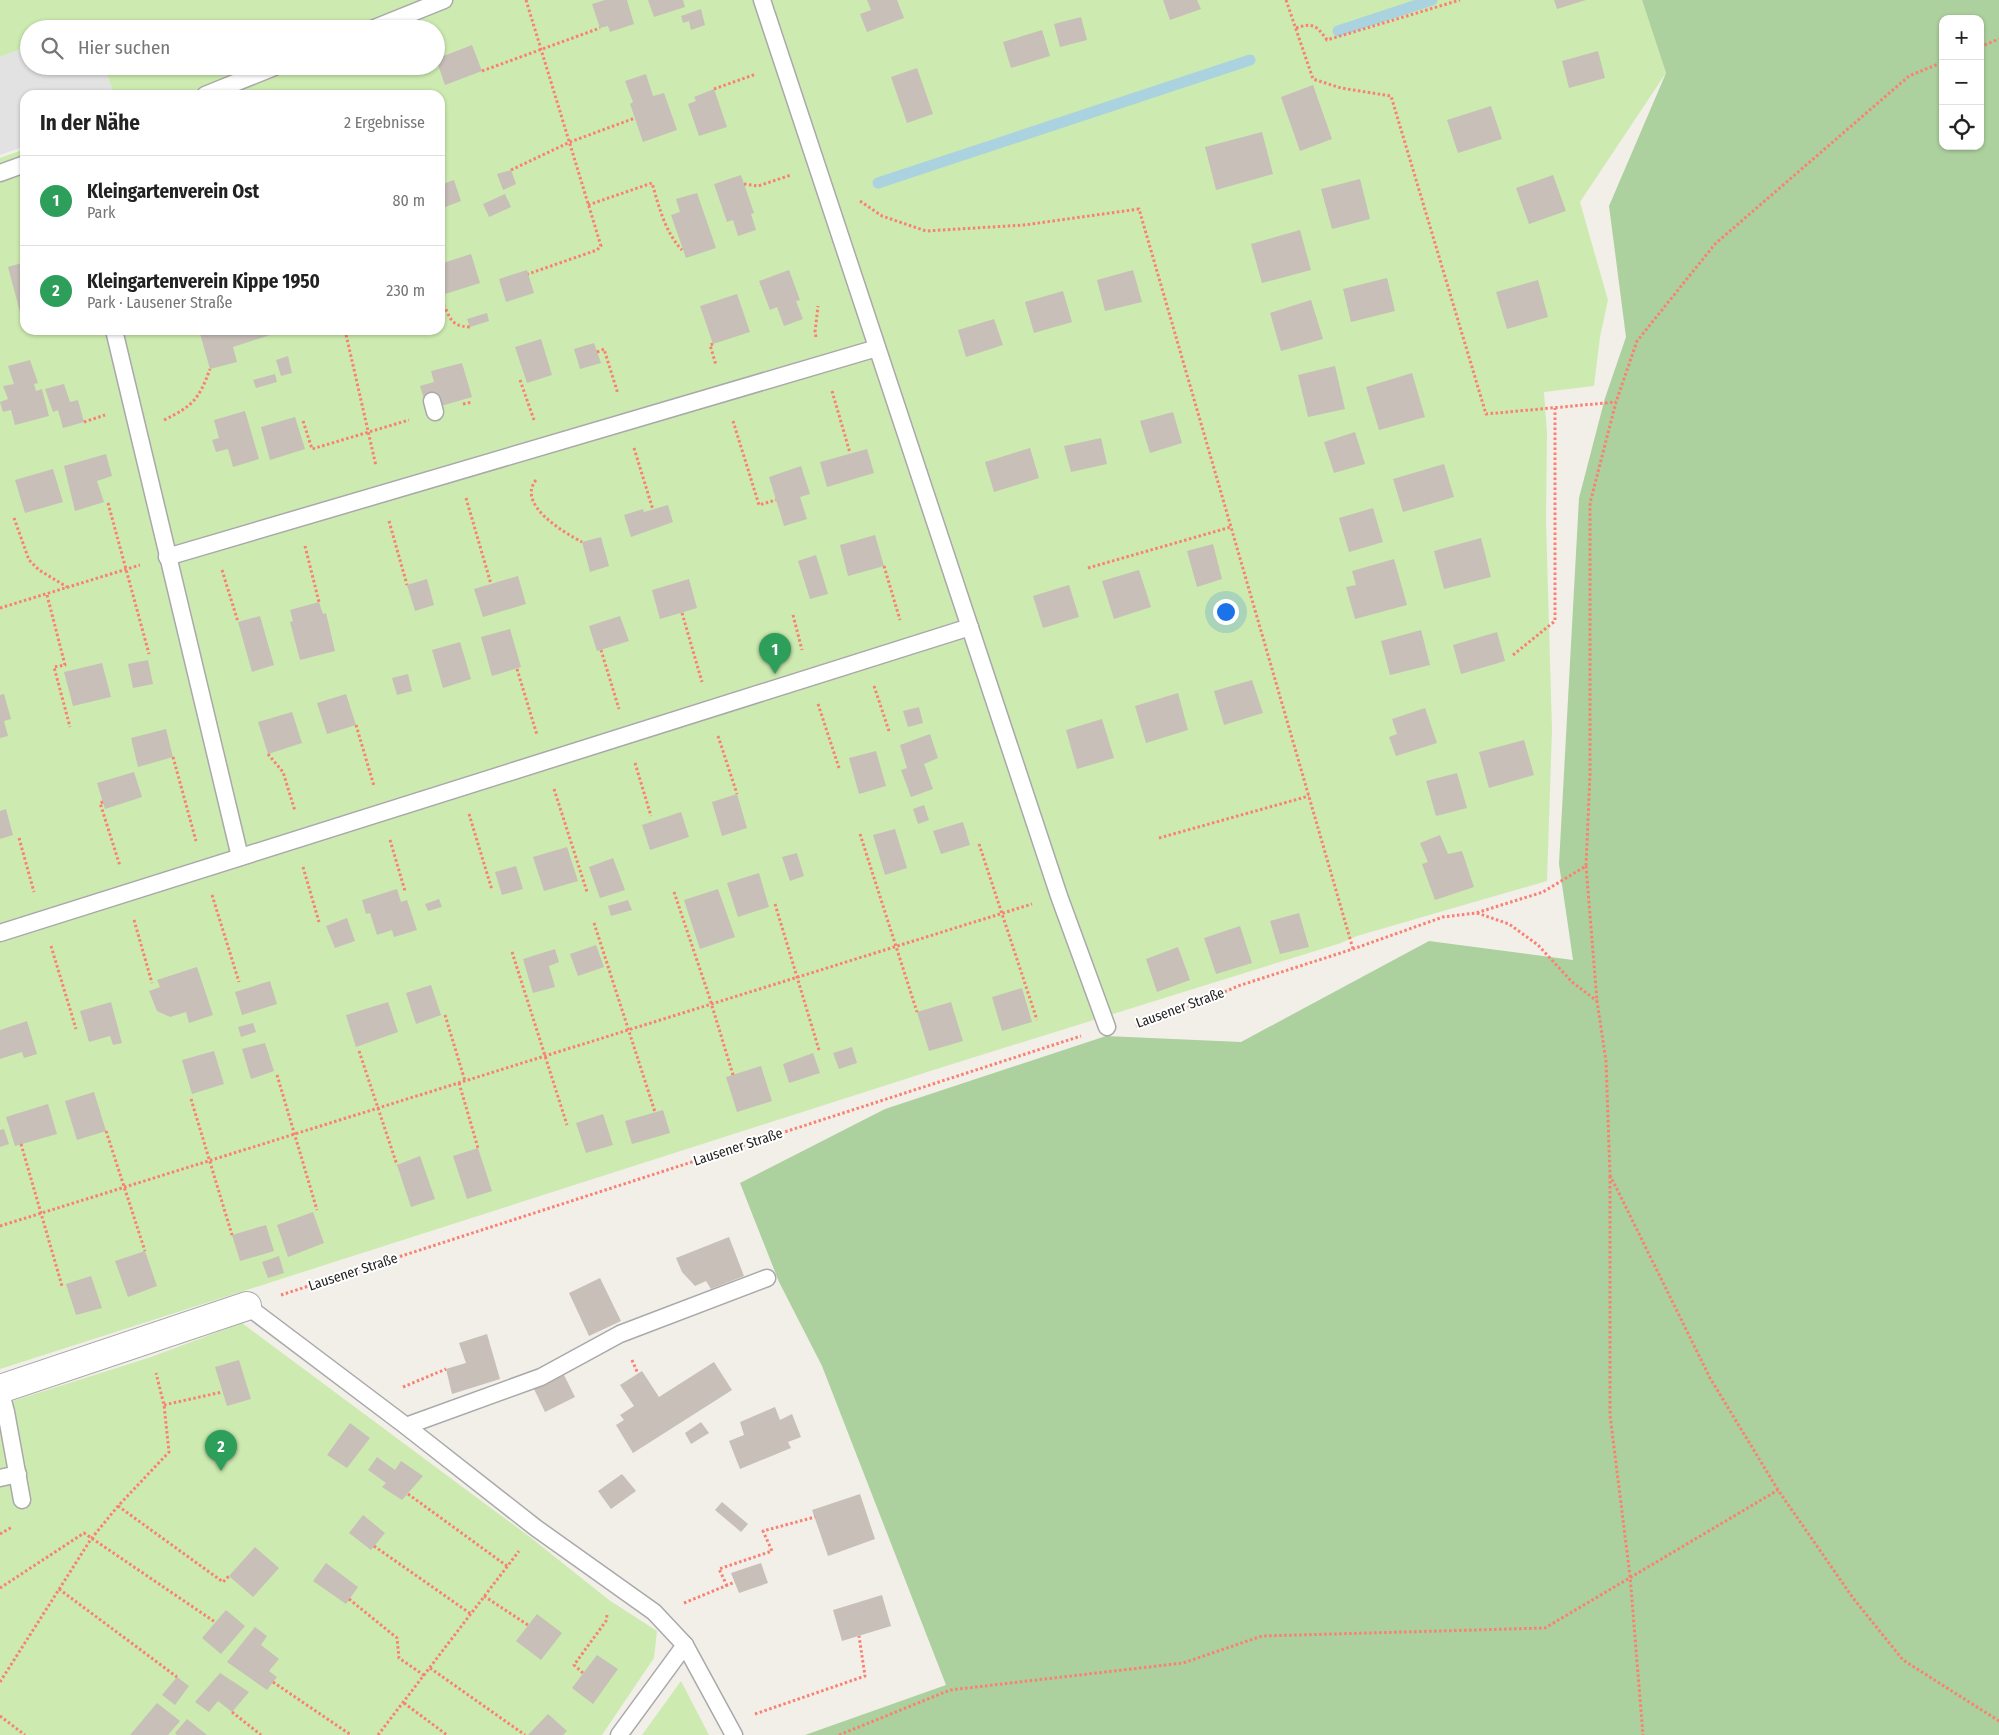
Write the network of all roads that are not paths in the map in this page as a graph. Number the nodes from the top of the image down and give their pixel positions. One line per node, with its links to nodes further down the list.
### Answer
1 (444, 0): 3 (lane)
2 (762, 0): 9 (lane)
3 (394, 20)
4 (255, 75): 5 (lane)
5 (217, 90)
6 (20, 166): 7 (lane)
7 (0, 173)
8 (115, 335): 10 (lane)
9 (878, 348): 10 (lane); 11 (lane)
10 (167, 557): 12 (lane)
11 (970, 627): 12 (lane); 14 (lane)
12 (240, 857): 13 (lane)
13 (0, 933)
14 (1107, 1027)
15 (766, 1278): 18 (lane)
16 (247, 1306): 17 (street); 18 (lane)
17 (0, 1389): 19 (lane)
18 (406, 1426): 22 (lane)
19 (18, 1474): 20 (lane); 21 (lane)
20 (0, 1478)
21 (22, 1500)
22 (685, 1645): 23 (lane); 24 (lane)
23 (732, 1731)
24 (619, 1735)

